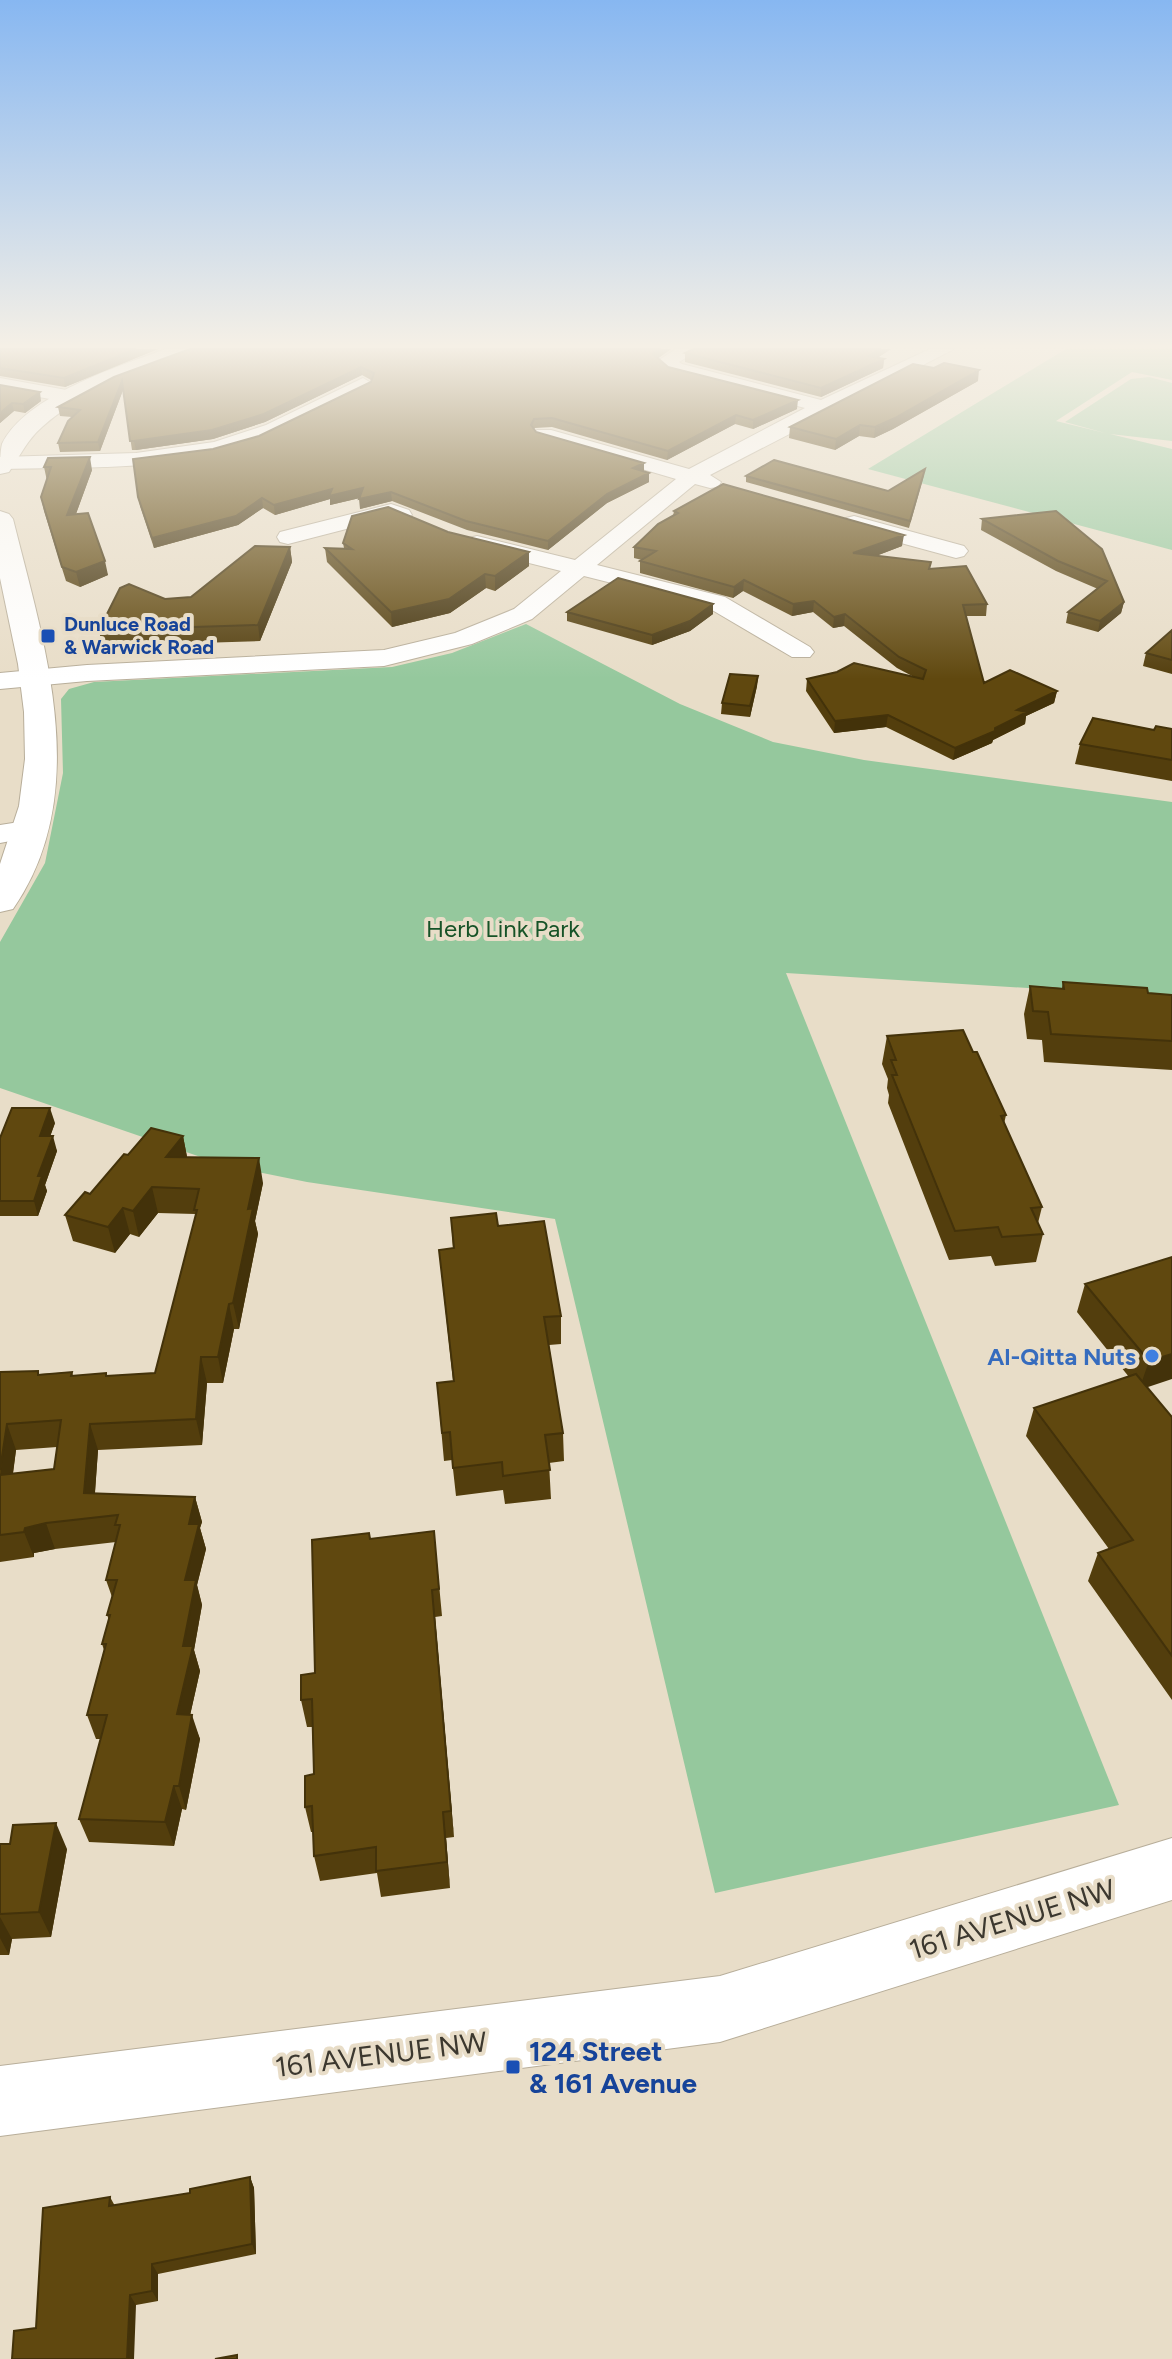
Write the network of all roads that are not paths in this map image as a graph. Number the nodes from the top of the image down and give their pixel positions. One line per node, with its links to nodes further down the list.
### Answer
1 (117, 459): 4 (street)
2 (630, 459): 5 (street)
3 (725, 459): 5 (street)
4 (0, 464)
5 (691, 477): 6 (street); 14 (street)
6 (736, 489)
7 (838, 518): 12 (street)
8 (0, 519): 13 (street)
9 (418, 522): 10 (street)
10 (288, 537)
11 (458, 538): 14 (street)
12 (956, 551)
13 (4, 554): 16 (street)
14 (580, 567): 15 (street); 16 (street)
15 (801, 652)
16 (35, 677): 17 (street); 18 (street)
17 (0, 681)
18 (32, 829): 19 (street); 20 (street)
19 (0, 834)
20 (0, 901)
21 (1172, 1869): 22 (street, 161 AVENUE NW)
22 (0, 2101)

